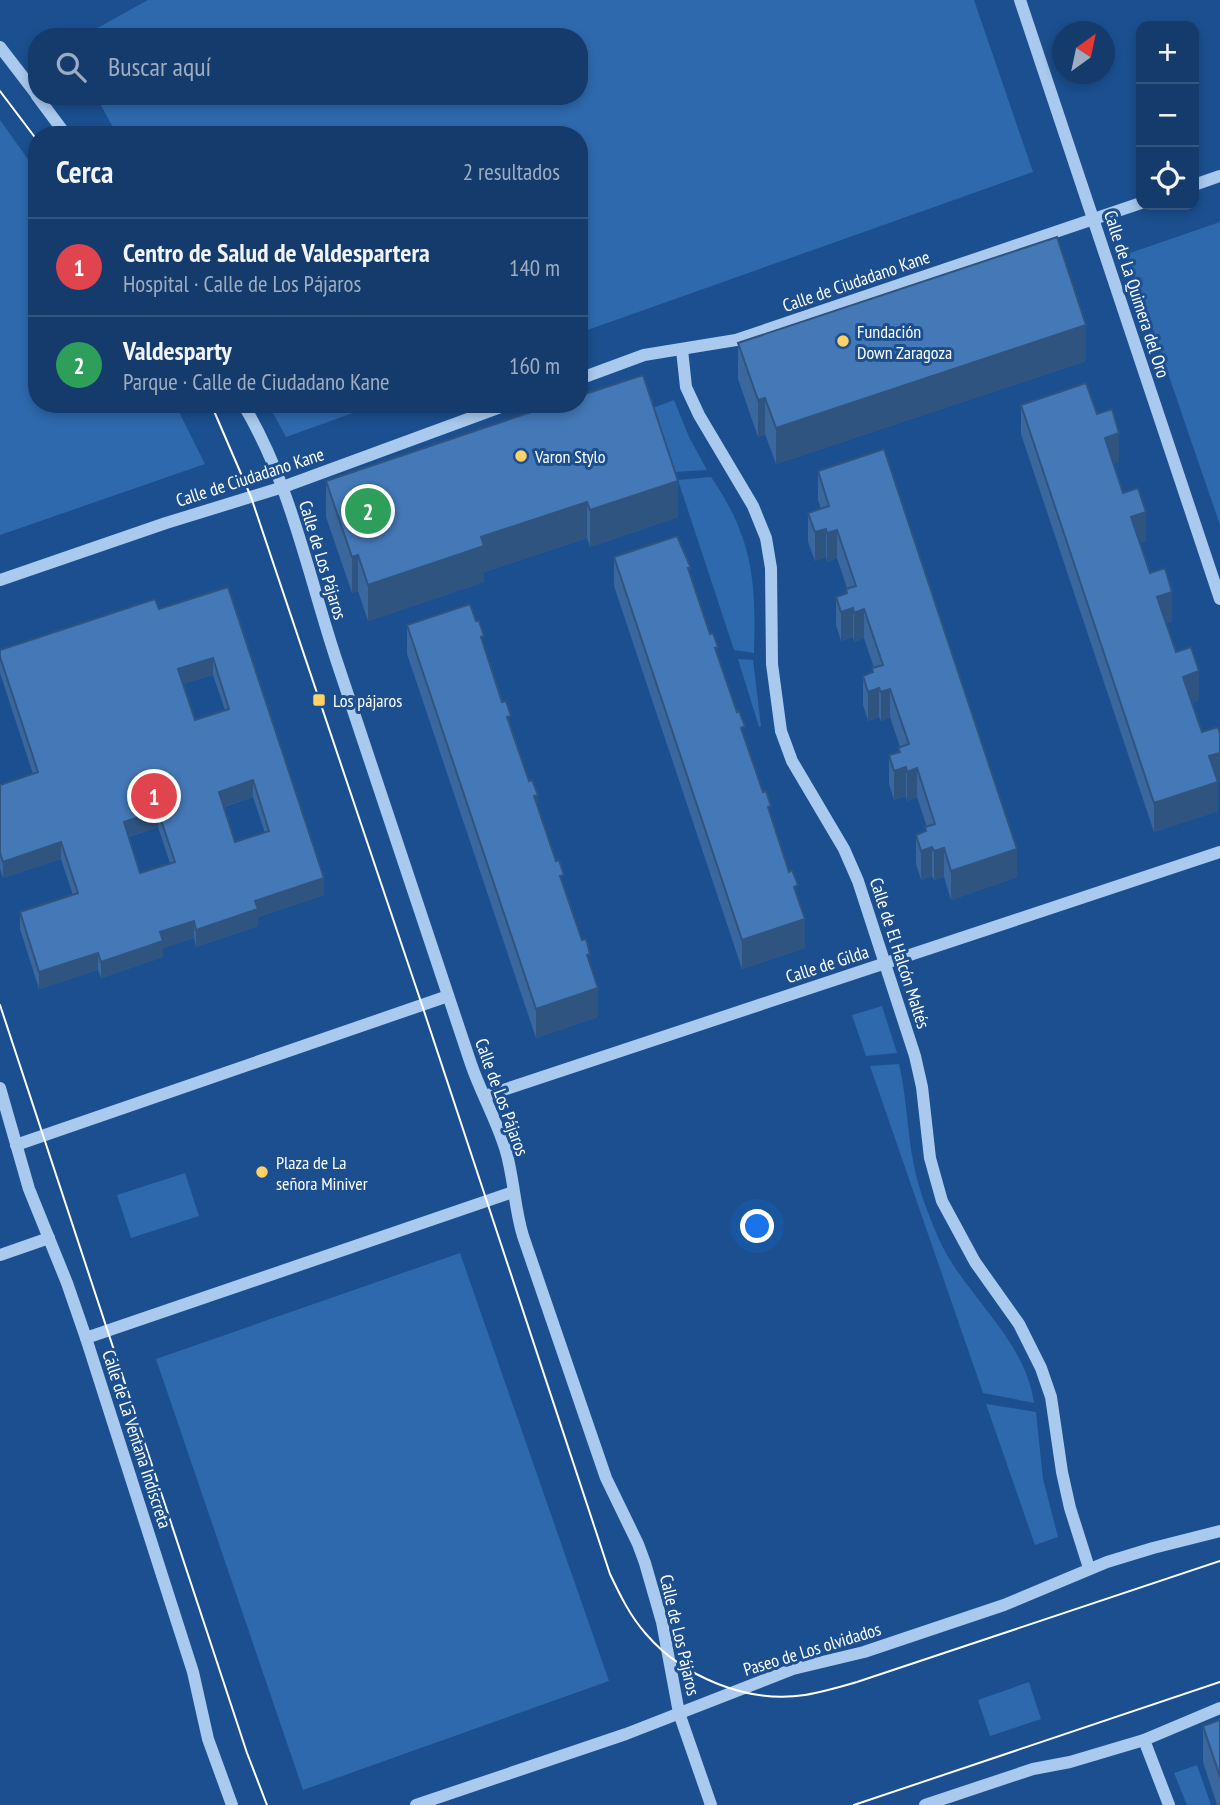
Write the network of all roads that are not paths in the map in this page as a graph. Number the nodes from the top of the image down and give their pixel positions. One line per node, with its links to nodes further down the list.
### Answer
1 (1020, 0): 9 (street, Calle de La Quimera del Oro)
2 (0, 47): 3 (street)
3 (28, 84)
4 (44, 105): 5 (street)
5 (59, 126)
6 (1220, 176): 7 (street)
7 (1199, 183)
8 (1136, 205): 9 (street, Calle de Ciudadano Kane)
9 (1093, 219): 10 (street, Calle de Ciudadano Kane); 16 (street, Calle de La Quimera del Oro)
10 (682, 350): 11 (street, Calle de Ciudadano Kane); 18 (street, Calle de El Halcón Maltés)
11 (588, 376)
12 (247, 413): 14 (street, Calle de Los Pájaros)
13 (484, 413): 14 (street, Calle de Ciudadano Kane)
14 (283, 487): 15 (street, Calle de Ciudadano Kane); 19 (street, Calle de Los Pájaros)
15 (0, 580)
16 (1220, 599)
17 (1220, 852): 18 (street, Calle de Gilda)
18 (884, 964): 21 (street, Calle de Gilda); 28 (street, Calle de El Halcón Maltés)
19 (448, 996): 21 (street, Calle de Los Pájaros); 22 (street)
20 (0, 1088): 22 (street, Calle de La Ventana Indiscreta)
21 (485, 1096): 23 (street, Calle de Los Pájaros)
22 (16, 1145): 24 (street, Calle de La Ventana Indiscreta)
23 (513, 1192): 26 (street); 30 (street, Calle de Los Pájaros)
24 (49, 1238): 25 (street); 26 (street, Calle de La Ventana Indiscreta)
25 (0, 1255)
26 (86, 1338): 32 (street, Calle de La Ventana Indiscreta)
27 (1220, 1531): 28 (street, Paseo de Los olvidados)
28 (1089, 1568): 30 (street, Paseo de Los olvidados)
29 (1220, 1708): 31 (street)
30 (679, 1713): 33 (street, Paseo de Los olvidados); 34 (street, Calle de Los Pájaros)
31 (1144, 1740): 35 (street); 36 (street)
32 (232, 1805)
33 (416, 1805)
34 (711, 1805)
35 (925, 1805)
36 (1169, 1805)

